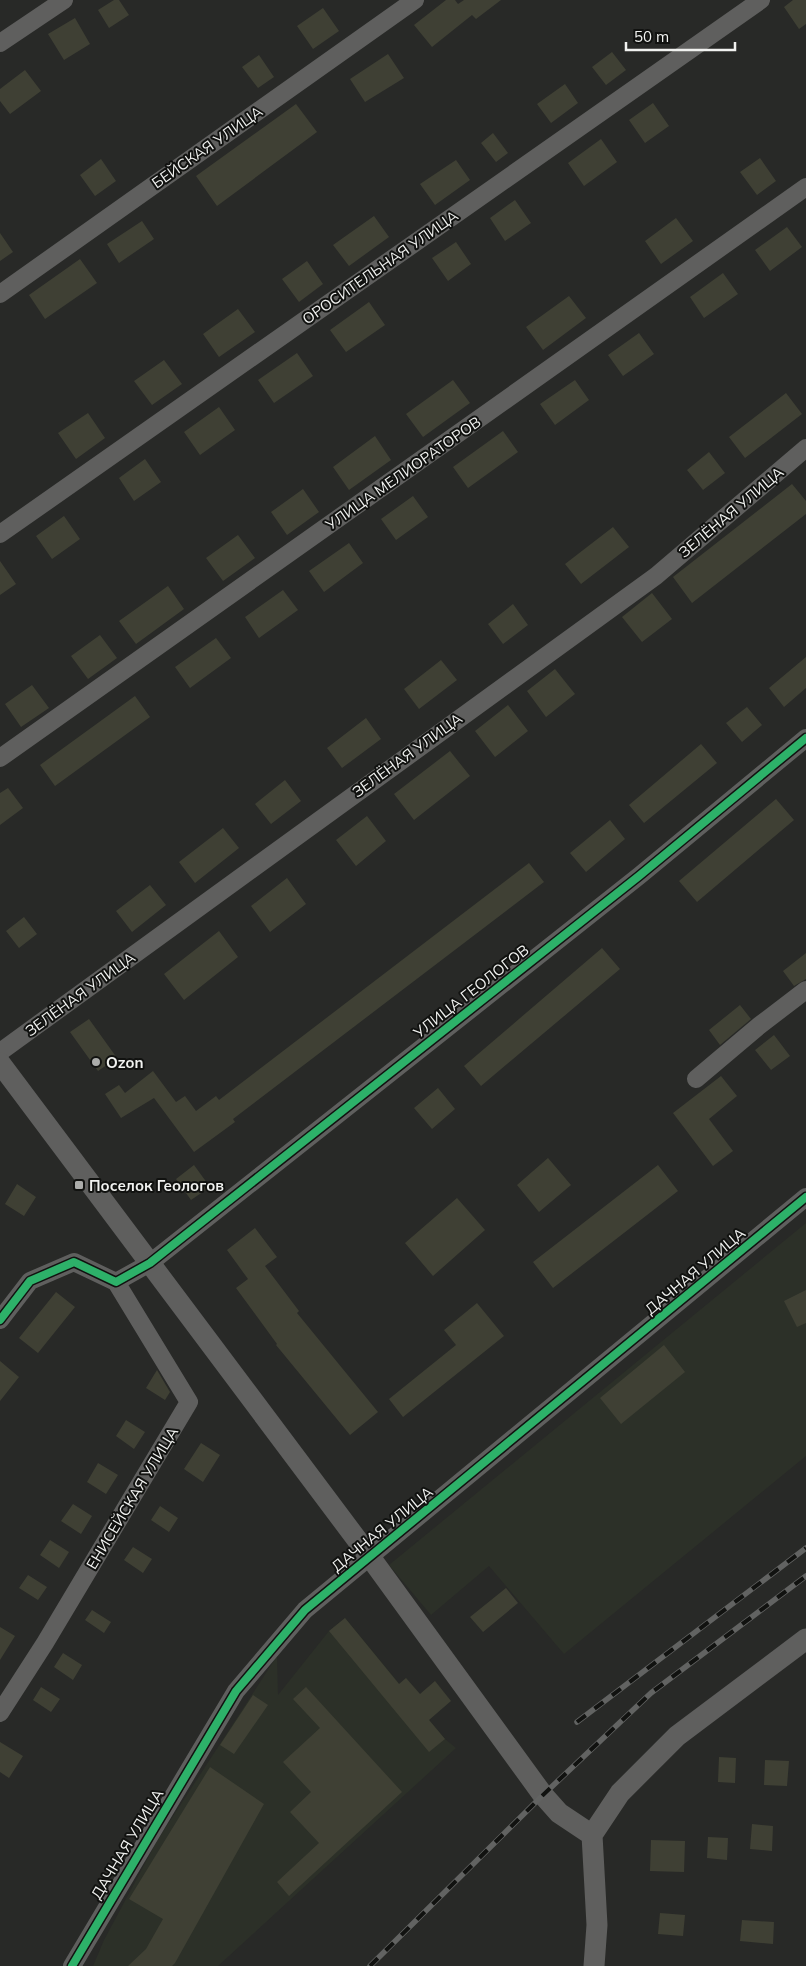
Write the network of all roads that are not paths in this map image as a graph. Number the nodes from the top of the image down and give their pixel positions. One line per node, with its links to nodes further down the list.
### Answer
1 (64, 0): 4 (street)
2 (415, 0): 6 (street, БЕЙСКАЯ УЛИЦА)
3 (761, 0): 8 (street, ОРОСИТЕЛЬНАЯ УЛИЦА)
4 (0, 43)
5 (806, 187): 10 (street, УЛИЦА МЕЛИОРАТОРОВ)
6 (0, 294)
7 (806, 448): 12 (street, ЗЕЛЁНАЯ УЛИЦА)
8 (0, 534)
9 (806, 738): 16 (street, УЛИЦА ГЕОЛОГОВ)
10 (0, 758)
11 (806, 990): 14 (street)
12 (0, 1052)
13 (0, 1063): 16 (street)
14 (696, 1079)
15 (806, 1197): 19 (street, ДАЧНАЯ УЛИЦА)
16 (146, 1258): 17 (street, УЛИЦА ГЕОЛОГОВ); 19 (street)
17 (116, 1282): 18 (street); 21 (street, ЕНИСЕЙСКАЯ УЛИЦА)
18 (0, 1320)
19 (370, 1557): 22 (street); 23 (street, ДАЧНАЯ УЛИЦА)
20 (806, 1639): 22 (street)
21 (0, 1713)
22 (592, 1835): 24 (street)
23 (72, 1966)
24 (594, 1966)

